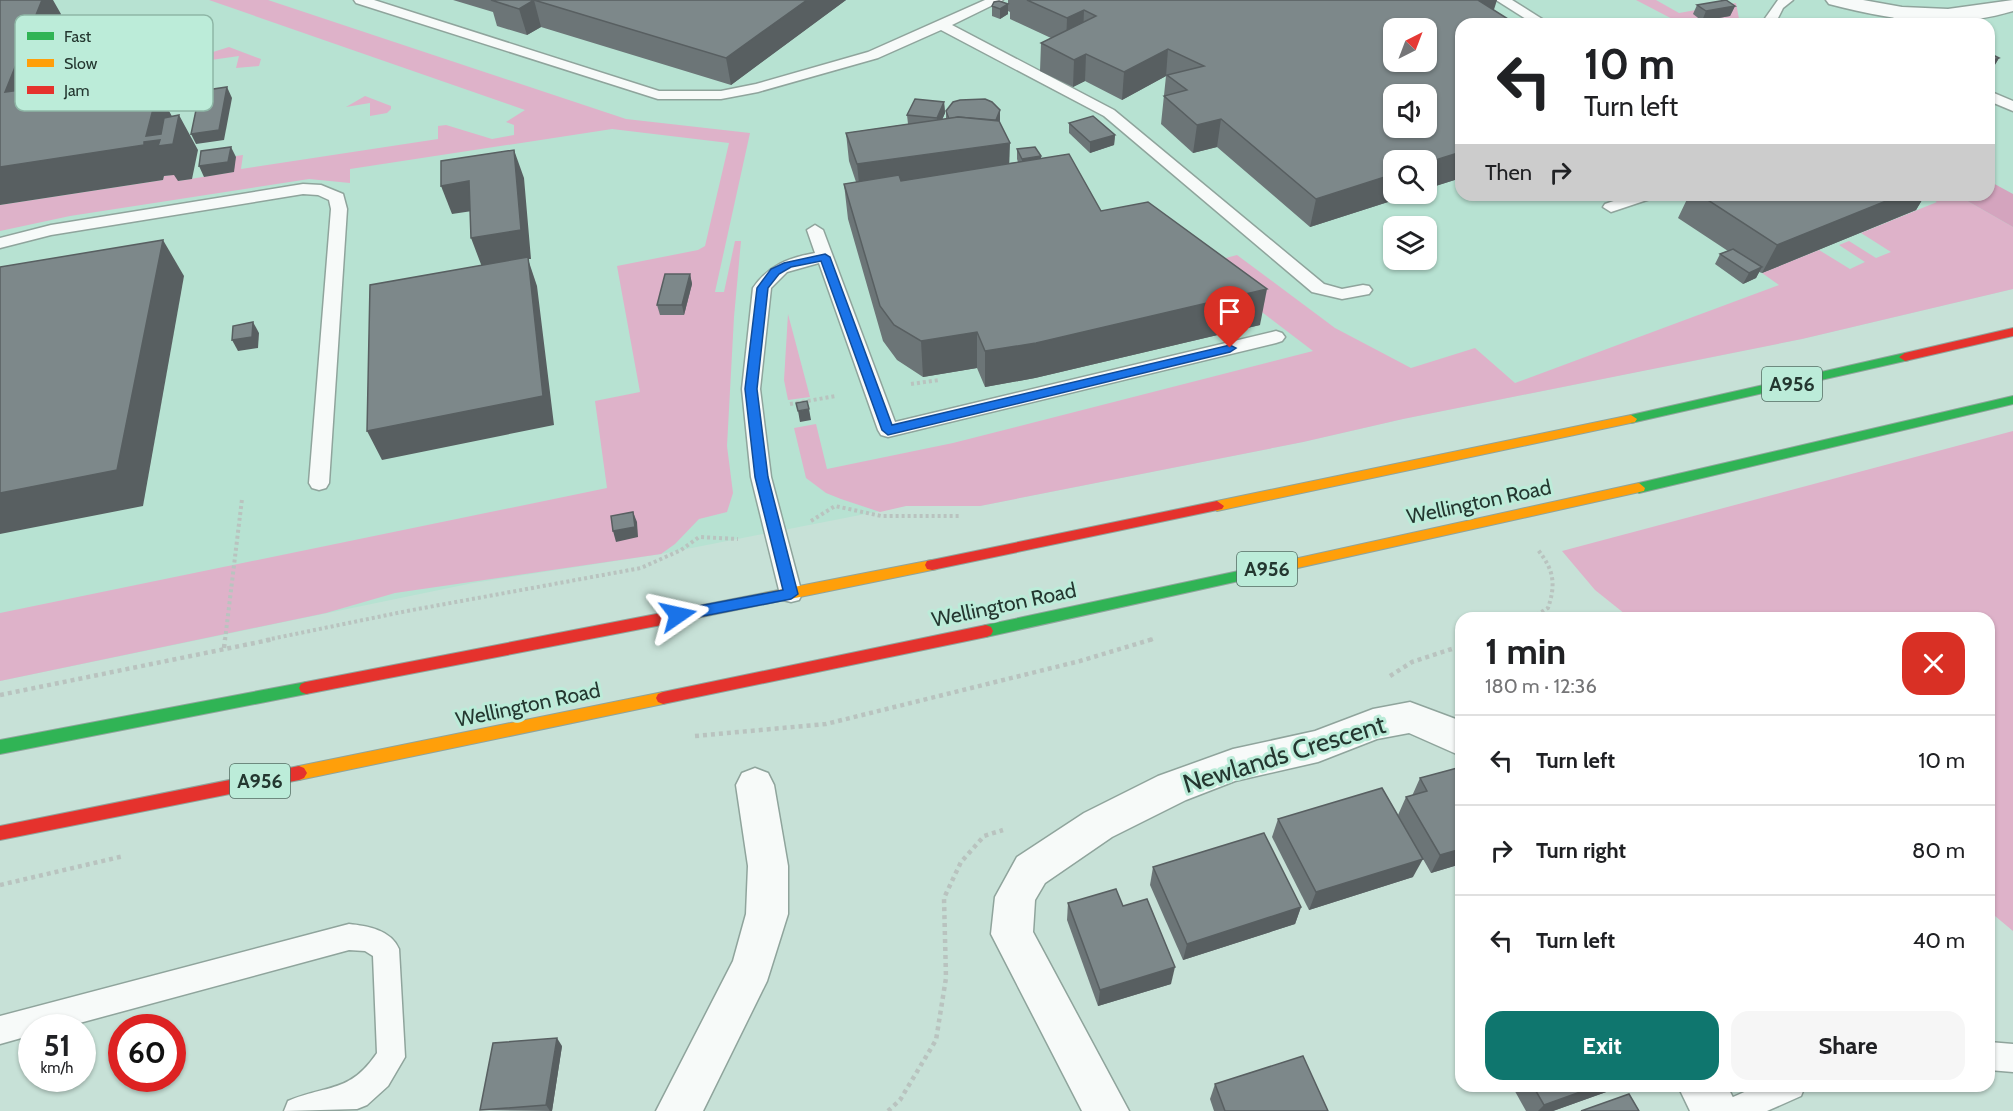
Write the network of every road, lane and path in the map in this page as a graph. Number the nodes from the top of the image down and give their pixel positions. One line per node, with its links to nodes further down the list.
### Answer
1 (361, 0): 10 (lane)
2 (996, 0): 10 (lane)
3 (1503, 0): 7 (lane)
4 (1786, 0): 8 (lane)
5 (1836, 0): 9 (street)
6 (2013, 4): 9 (street)
7 (1533, 18)
8 (1771, 18)
9 (1901, 18)
10 (942, 25): 19 (lane)
11 (1995, 98): 12 (lane)
12 (2012, 105): 13 (lane)
13 (1995, 111)
14 (1629, 201): 15 (lane)
15 (1611, 207)
16 (815, 231): 18 (lane)
17 (0, 243): 23 (lane)
18 (825, 257): 21 (lane); 27 (lane)
19 (1363, 290)
20 (2013, 332): 28 (main road, A956)
21 (1276, 338)
22 (2013, 400): 26 (main road, Wellington Road / A956)
23 (319, 483)
24 (242, 498): 30 (path)
25 (965, 516): 27 (path)
26 (1507, 517): 29 (path); 36 (main road, Wellington Road / A956)
27 (778, 542): 28 (lane); 30 (path)
28 (791, 594): 33 (main road, A956)
29 (1541, 612)
30 (224, 648): 31 (path)
31 (0, 695)
32 (1455, 735): 45 (street, Newlands Crescent)
33 (0, 747)
34 (755, 785): 43 (street)
35 (1005, 830): 44 (path)
36 (0, 833)
37 (0, 1030): 42 (lane)
38 (1995, 1056): 39 (lane)
39 (2013, 1058)
40 (1704, 1092): 46 (street)
41 (1777, 1092): 47 (lane)
42 (298, 1111)
43 (679, 1111)
44 (888, 1111)
45 (1106, 1111)
46 (1717, 1111)
47 (1734, 1111)

